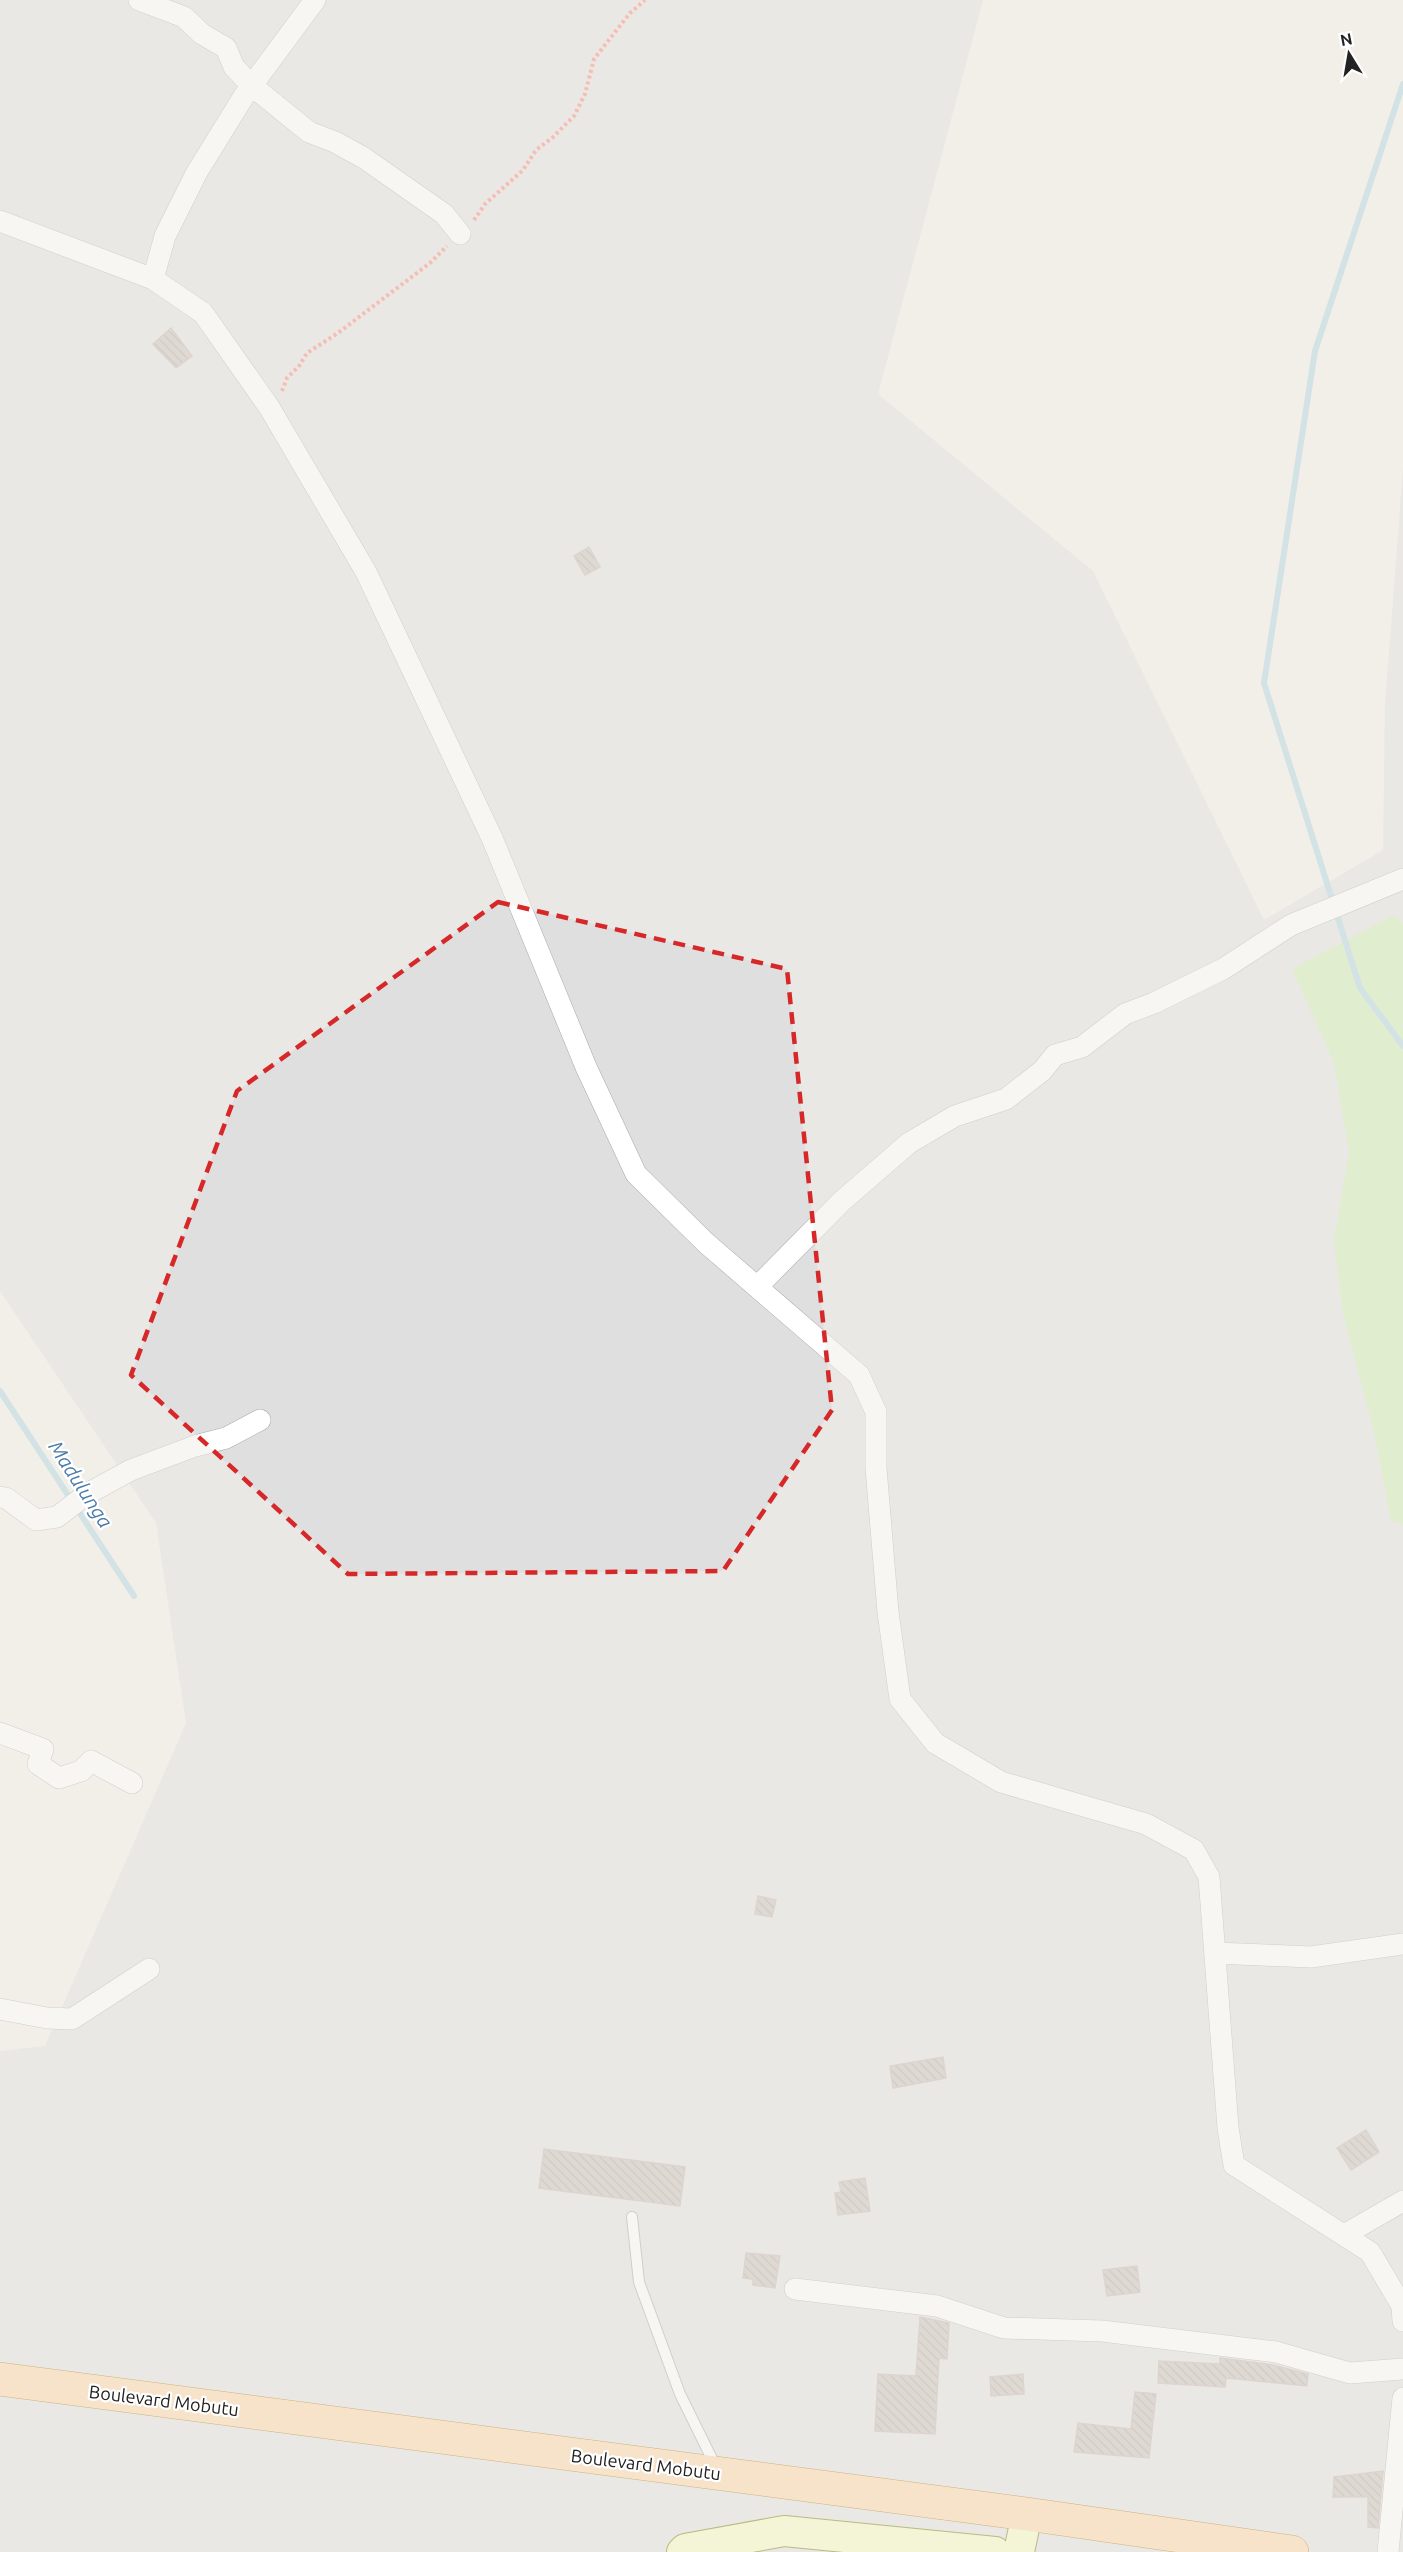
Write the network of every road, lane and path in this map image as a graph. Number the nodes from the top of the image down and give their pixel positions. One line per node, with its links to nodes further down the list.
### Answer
1 (139, 0): 3 (street)
2 (315, 0): 4 (street)
3 (165, 5): 4 (street)
4 (252, 86): 6 (street); 7 (street)
5 (0, 221): 7 (street)
6 (460, 234)
7 (153, 279): 9 (street)
8 (1403, 879): 9 (street)
9 (757, 1287): 15 (street)
10 (260, 1420): 11 (street)
11 (0, 1497)
12 (0, 1733): 13 (street)
13 (132, 1784)
14 (1403, 1944): 15 (street)
15 (1215, 1953): 20 (street)
16 (149, 1969): 17 (street)
17 (0, 2009)
18 (1403, 2200): 20 (street)
19 (632, 2217): 26 (lane)
20 (1344, 2235): 22 (street)
21 (795, 2289): 23 (street)
22 (1403, 2321)
23 (1403, 2369)
24 (0, 2379): 26 (main road, Boulevard Mobutu)
25 (1403, 2398): 32 (street)
26 (719, 2473): 27 (main road, Boulevard Mobutu)
27 (1027, 2514): 30 (street); 31 (main road, Boulevard Mobutu)
28 (682, 2552): 29 (street)
29 (995, 2552)
30 (1019, 2552)
31 (1292, 2552)
32 (1388, 2552)

